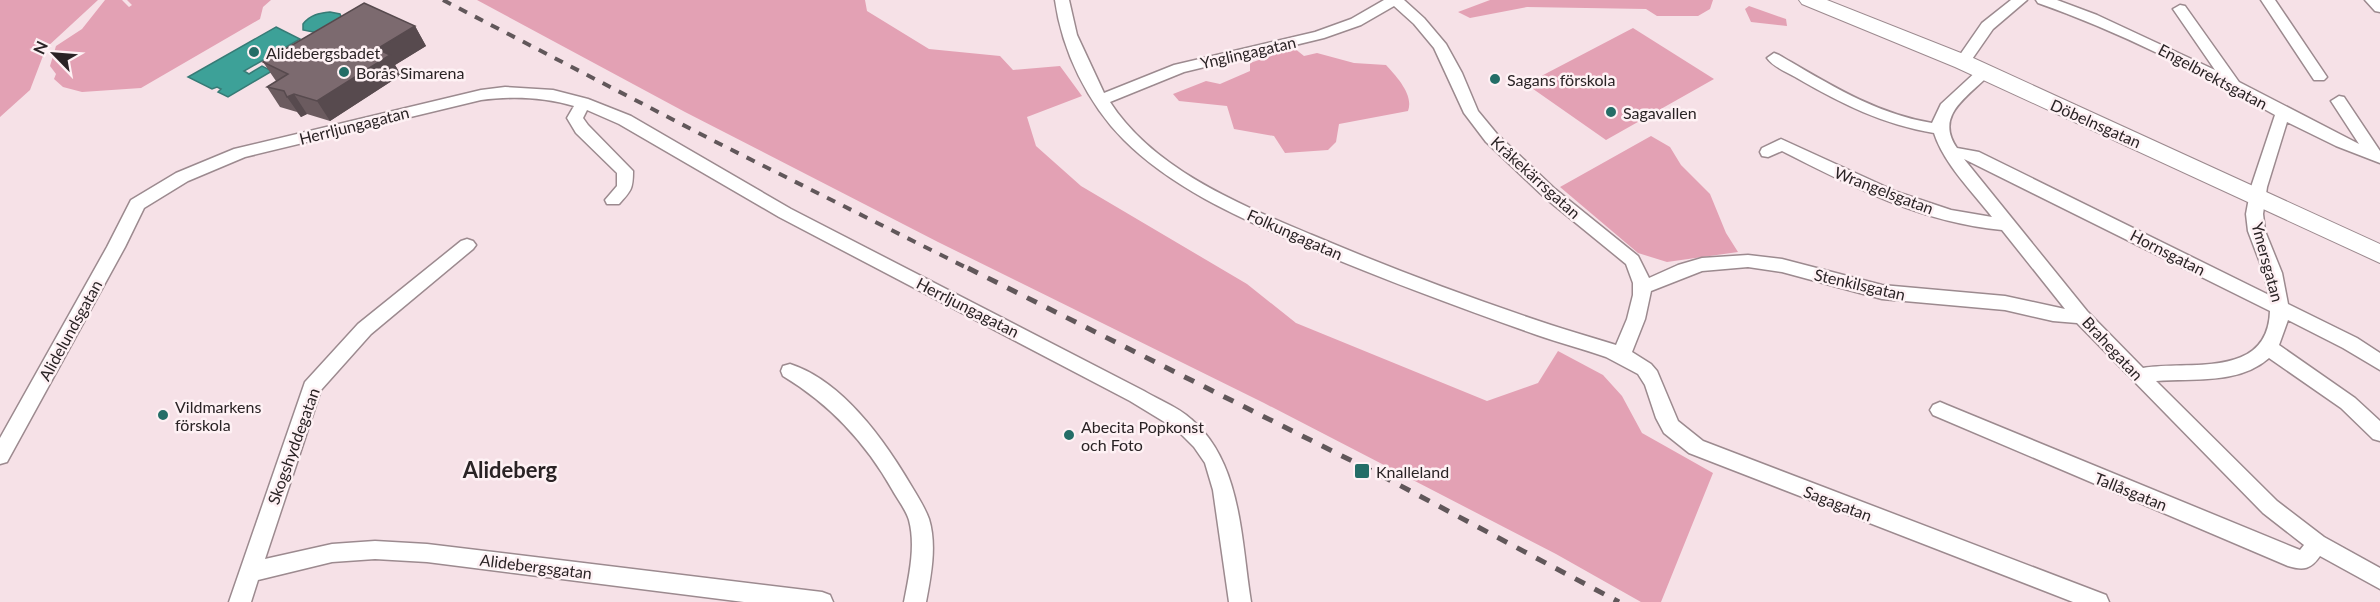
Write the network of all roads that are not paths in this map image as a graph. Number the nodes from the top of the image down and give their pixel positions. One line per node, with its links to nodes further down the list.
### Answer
1 (1062, 0): 16 (street, Folkungagatan)
2 (1395, 0): 16 (street, Ynglingagatan); 30 (street, Kråkekärrsgatan)
3 (1809, 0): 12 (street, Döbelnsgatan)
4 (2020, 0): 12 (street)
5 (2043, 0): 8 (street, Engelbrektsgatan)
6 (2268, 0): 14 (street)
7 (2372, 0): 9 (street)
8 (2072, 4): 15 (street, Engelbrektsgatan)
9 (2380, 8)
10 (2180, 9): 15 (street)
11 (1774, 58): 20 (street)
12 (1963, 62): 13 (street, Döbelnsgatan)
13 (1984, 72): 20 (street); 24 (street, Döbelnsgatan)
14 (2319, 77)
15 (2234, 86): 19 (street, Engelbrektsgatan)
16 (1101, 100): 34 (street, Folkungagatan)
17 (2339, 100): 23 (street)
18 (583, 103): 25 (street); 26 (street, Herrljungagatan); 47 (street, Herrljungagatan)
19 (2283, 114): 23 (street, Engelbrektsgatan); 24 (street, Ymersgatan)
20 (1940, 129): 22 (street, Brahegatan)
21 (1768, 152): 27 (street, Wrangelsgatan)
22 (1953, 153): 27 (street, Brahegatan); 31 (street, Hornsgatan)
23 (2378, 158)
24 (2257, 196): 29 (street, Döbelnsgatan); 31 (street, Ymersgatan)
25 (613, 200)
26 (137, 204): 40 (street, Alidelundsgatan)
27 (2007, 224): 32 (street, Brahegatan)
28 (466, 245): 42 (street, Skogshyddegatan)
29 (2380, 254)
30 (1643, 285): 32 (street, Stenkilsgatan); 34 (street)
31 (2280, 309): 33 (street, Ymersgatan); 35 (street, Hornsgatan)
32 (2081, 316): 37 (street, Brahegatan)
33 (2269, 348): 37 (street); 39 (street)
34 (1621, 355): 48 (street, Sagagatan)
35 (2380, 363)
36 (790, 371): 46 (street)
37 (2139, 376): 41 (street, Brahegatan)
38 (1940, 410): 41 (street, Tallåsgatan)
39 (2380, 433)
40 (0, 456)
41 (2317, 543): 43 (street, Brahegatan)
42 (251, 572): 44 (street, Skogshyddegatan); 45 (street, Alidebergsgatan)
43 (2380, 579)
44 (240, 602)
45 (822, 602)
46 (915, 602)
47 (1240, 602)
48 (2098, 602)

